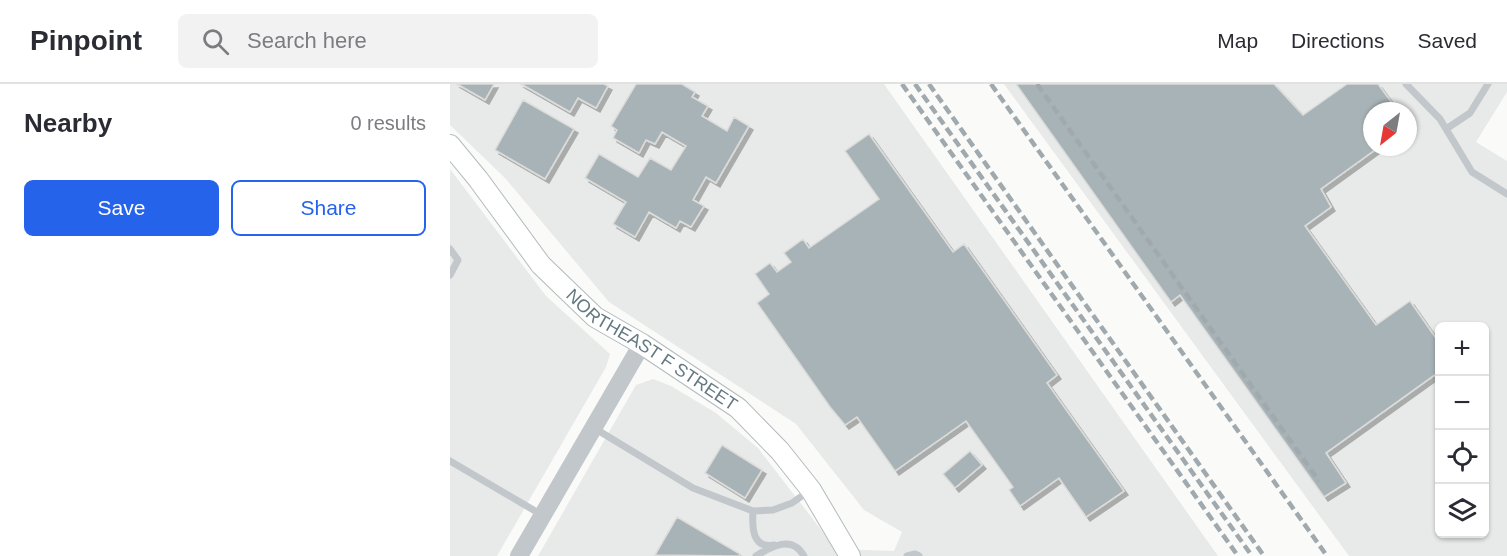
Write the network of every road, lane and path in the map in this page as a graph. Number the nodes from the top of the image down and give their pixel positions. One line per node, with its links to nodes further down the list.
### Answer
1 (1406, 84): 3 (lane)
2 (1488, 84): 3 (lane)
3 (1446, 129): 5 (lane)
4 (450, 146): 8 (main road, NORTHEAST F STREET)
5 (1507, 194)
6 (450, 249): 7 (lane)
7 (450, 275)
8 (642, 344): 9 (street); 11 (main road, NORTHEAST F STREET)
9 (593, 427): 12 (lane); 13 (street)
10 (450, 461): 13 (lane)
11 (811, 490): 12 (lane); 18 (main road, NORTHEAST F STREET)
12 (753, 511): 14 (lane)
13 (542, 515): 15 (street)
14 (780, 543): 16 (lane); 17 (lane)
15 (519, 556)
16 (756, 556)
17 (804, 556)
18 (850, 556)
19 (907, 556): 20 (lane)
20 (919, 556)

